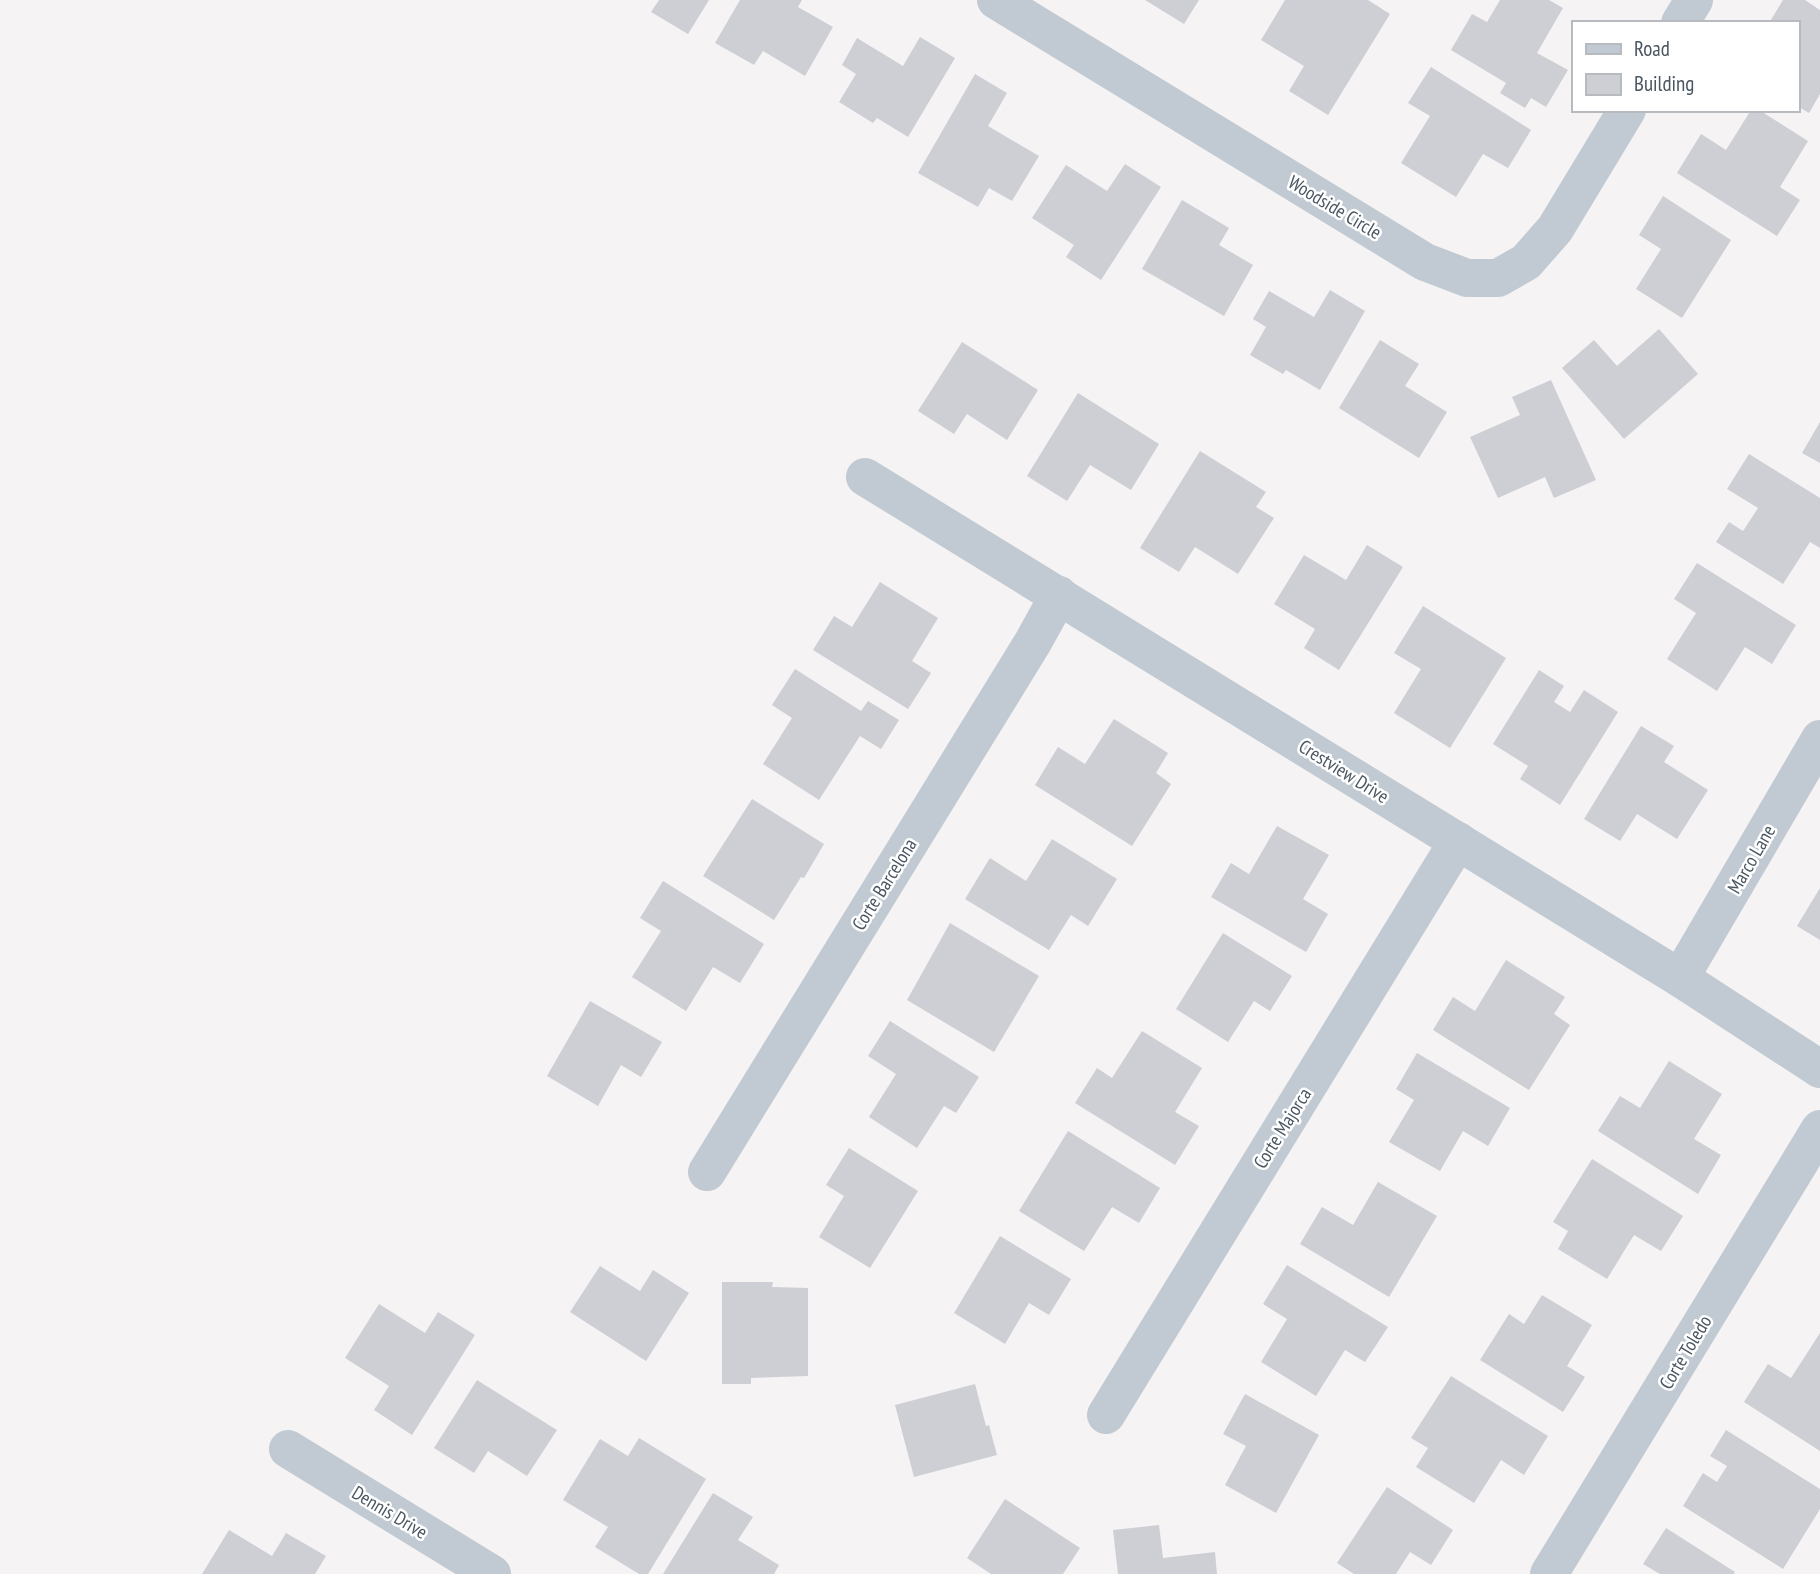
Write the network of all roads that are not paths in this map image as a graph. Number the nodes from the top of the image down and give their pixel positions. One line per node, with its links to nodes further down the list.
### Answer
1 (996, 0): 4 (street, Woodside Circle)
2 (1694, 0): 3 (street)
3 (1681, 21)
4 (1626, 112)
5 (865, 477): 6 (street, Crestview Drive)
6 (1059, 596): 8 (street, Crestview Drive); 12 (street, Corte Barcelona)
7 (1820, 739): 9 (street, Marco Lane)
8 (1458, 841): 9 (street, Crestview Drive); 13 (street, Corte Majorca)
9 (1680, 978): 10 (street, Crestview Drive)
10 (1820, 1069)
11 (1820, 1129): 16 (street, Corte Toledo)
12 (707, 1171)
13 (1106, 1415)
14 (288, 1449): 15 (street, Dennis Drive)
15 (492, 1574)
16 (1549, 1574)

